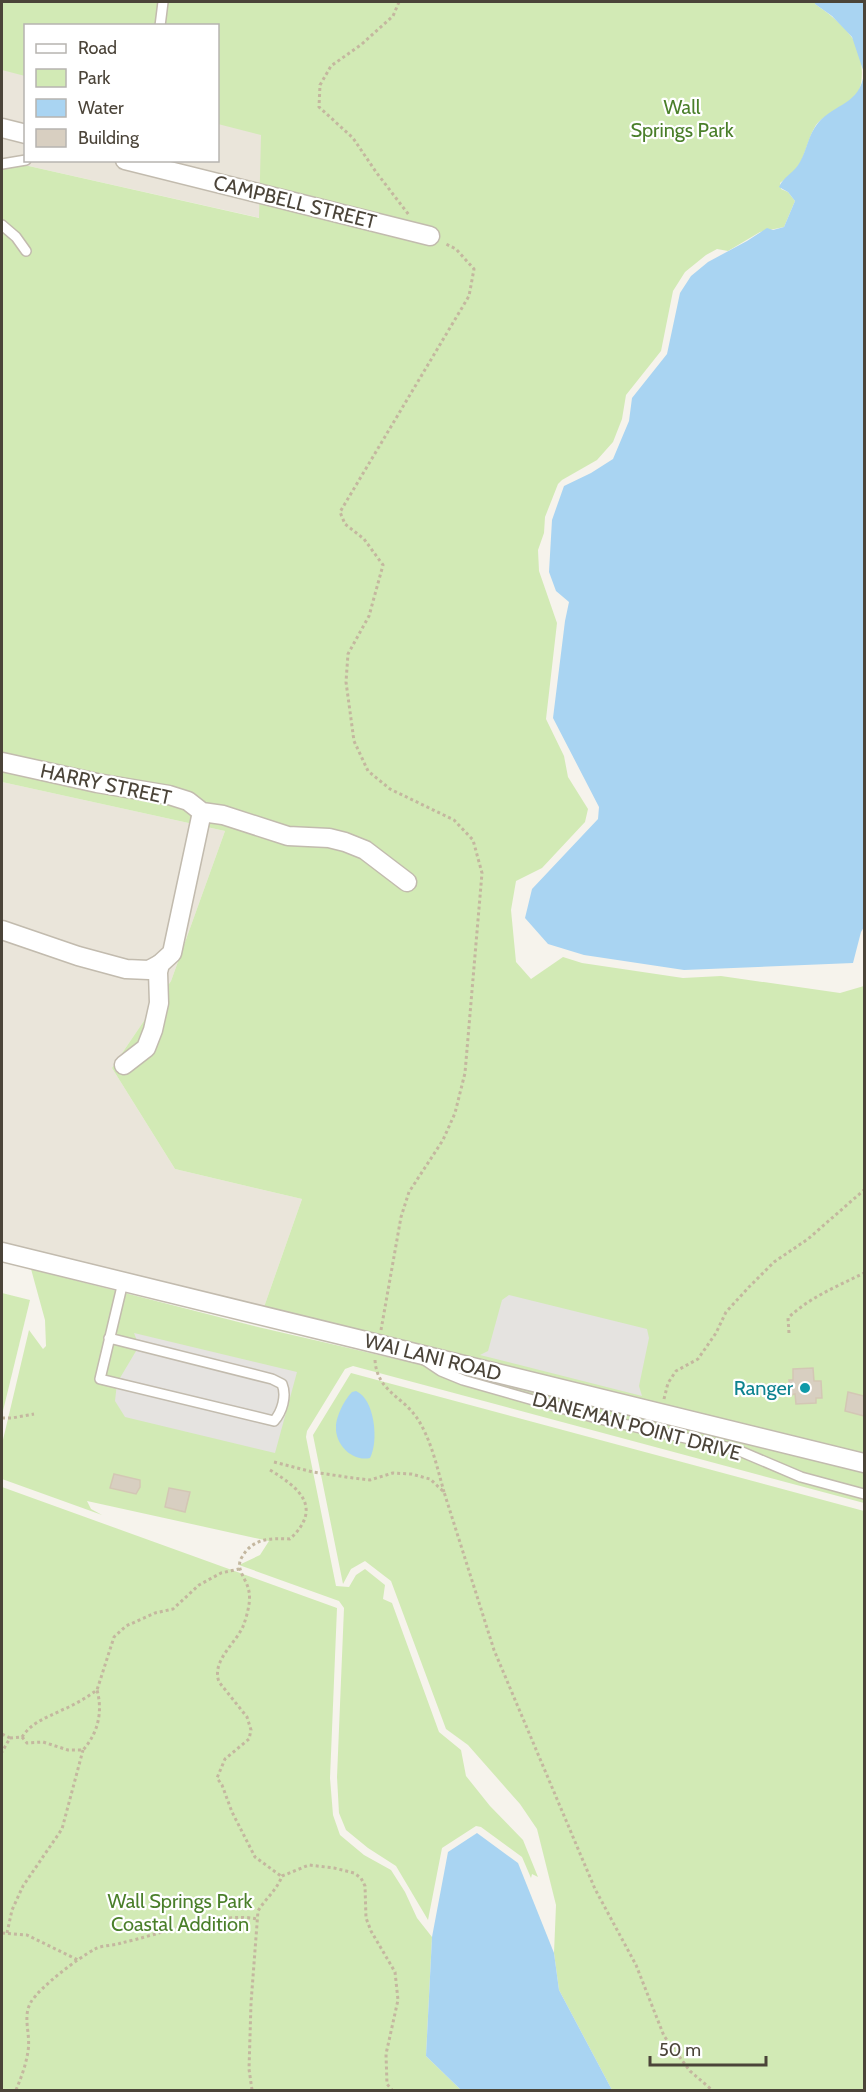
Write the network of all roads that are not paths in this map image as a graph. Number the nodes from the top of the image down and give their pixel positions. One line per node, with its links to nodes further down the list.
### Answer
1 (163, 2): 2 (lane)
2 (160, 24)
3 (2, 128): 4 (street)
4 (24, 134)
5 (24, 160): 7 (lane)
6 (133, 162): 9 (street, CAMPBELL STREET)
7 (2, 164)
8 (2, 225): 10 (lane)
9 (430, 236)
10 (26, 251)
11 (2, 762): 12 (street, HARRY STREET)
12 (202, 812): 13 (street, HARRY STREET); 15 (street)
13 (407, 882)
14 (2, 930): 15 (street)
15 (160, 964): 16 (street)
16 (124, 1065)
17 (2, 1252): 18 (street, WAI LANI ROAD)
18 (123, 1282): 19 (lane); 20 (street, WAI LANI ROAD)
19 (110, 1338): 19 (lane)
20 (414, 1352): 21 (street, WAI LANI ROAD); 22 (lane, DANEMAN POINT DRIVE)
21 (864, 1463)
22 (864, 1494)

